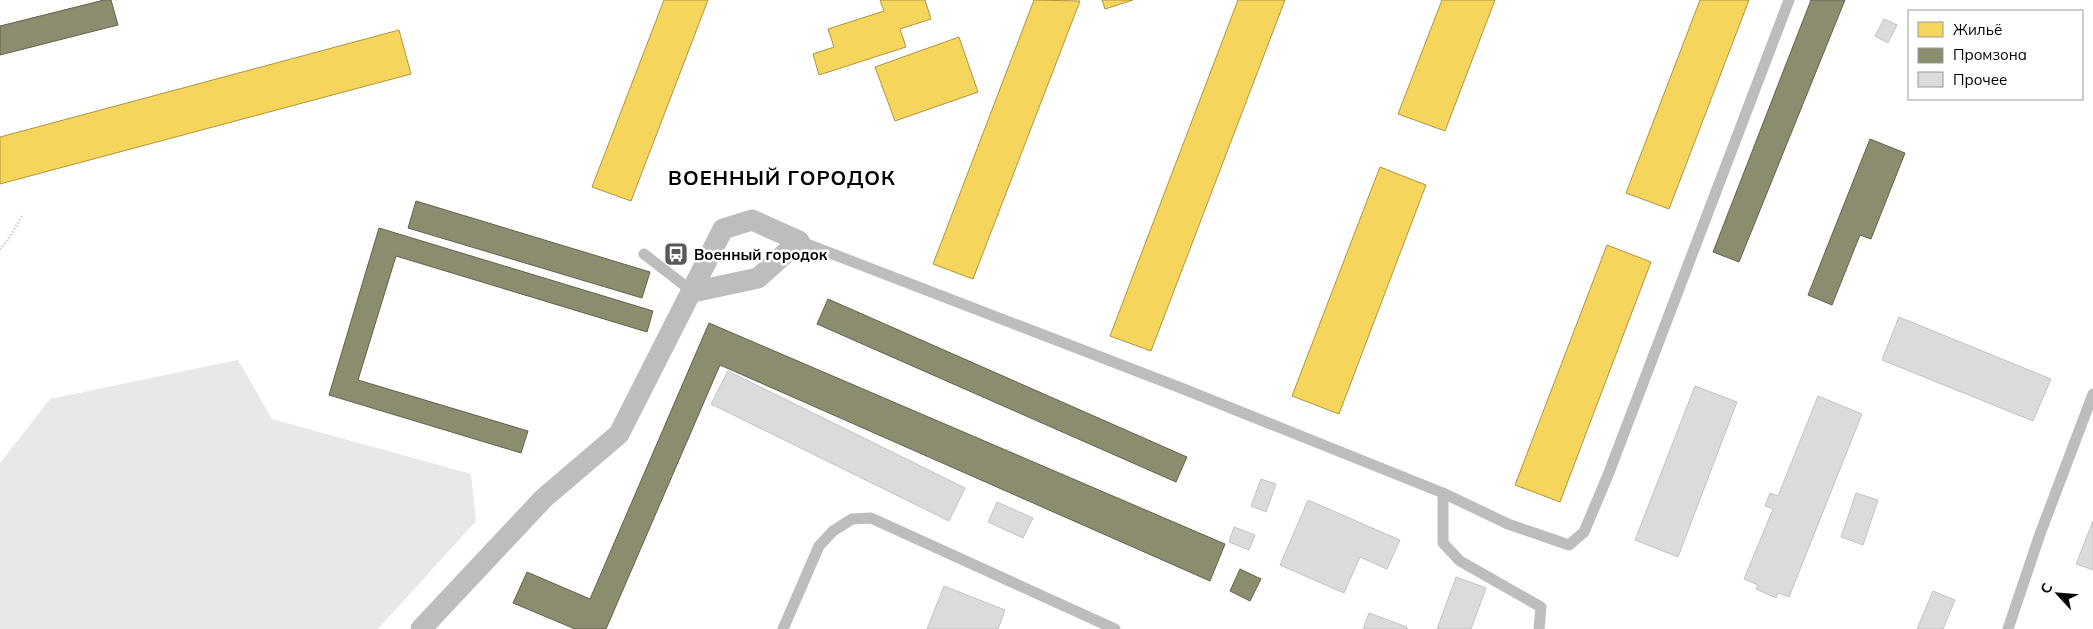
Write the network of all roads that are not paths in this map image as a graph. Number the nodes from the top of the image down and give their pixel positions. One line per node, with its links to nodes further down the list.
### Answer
1 (1789, 0): 6 (lane)
2 (800, 241): 4 (street); 4 (street); 6 (lane)
3 (644, 254): 4 (lane)
4 (692, 292): 7 (street)
5 (2093, 394): 11 (lane)
6 (1443, 493): 10 (lane)
7 (421, 629)
8 (783, 629): 9 (lane)
9 (1115, 629)
10 (1539, 629)
11 (2008, 629)

